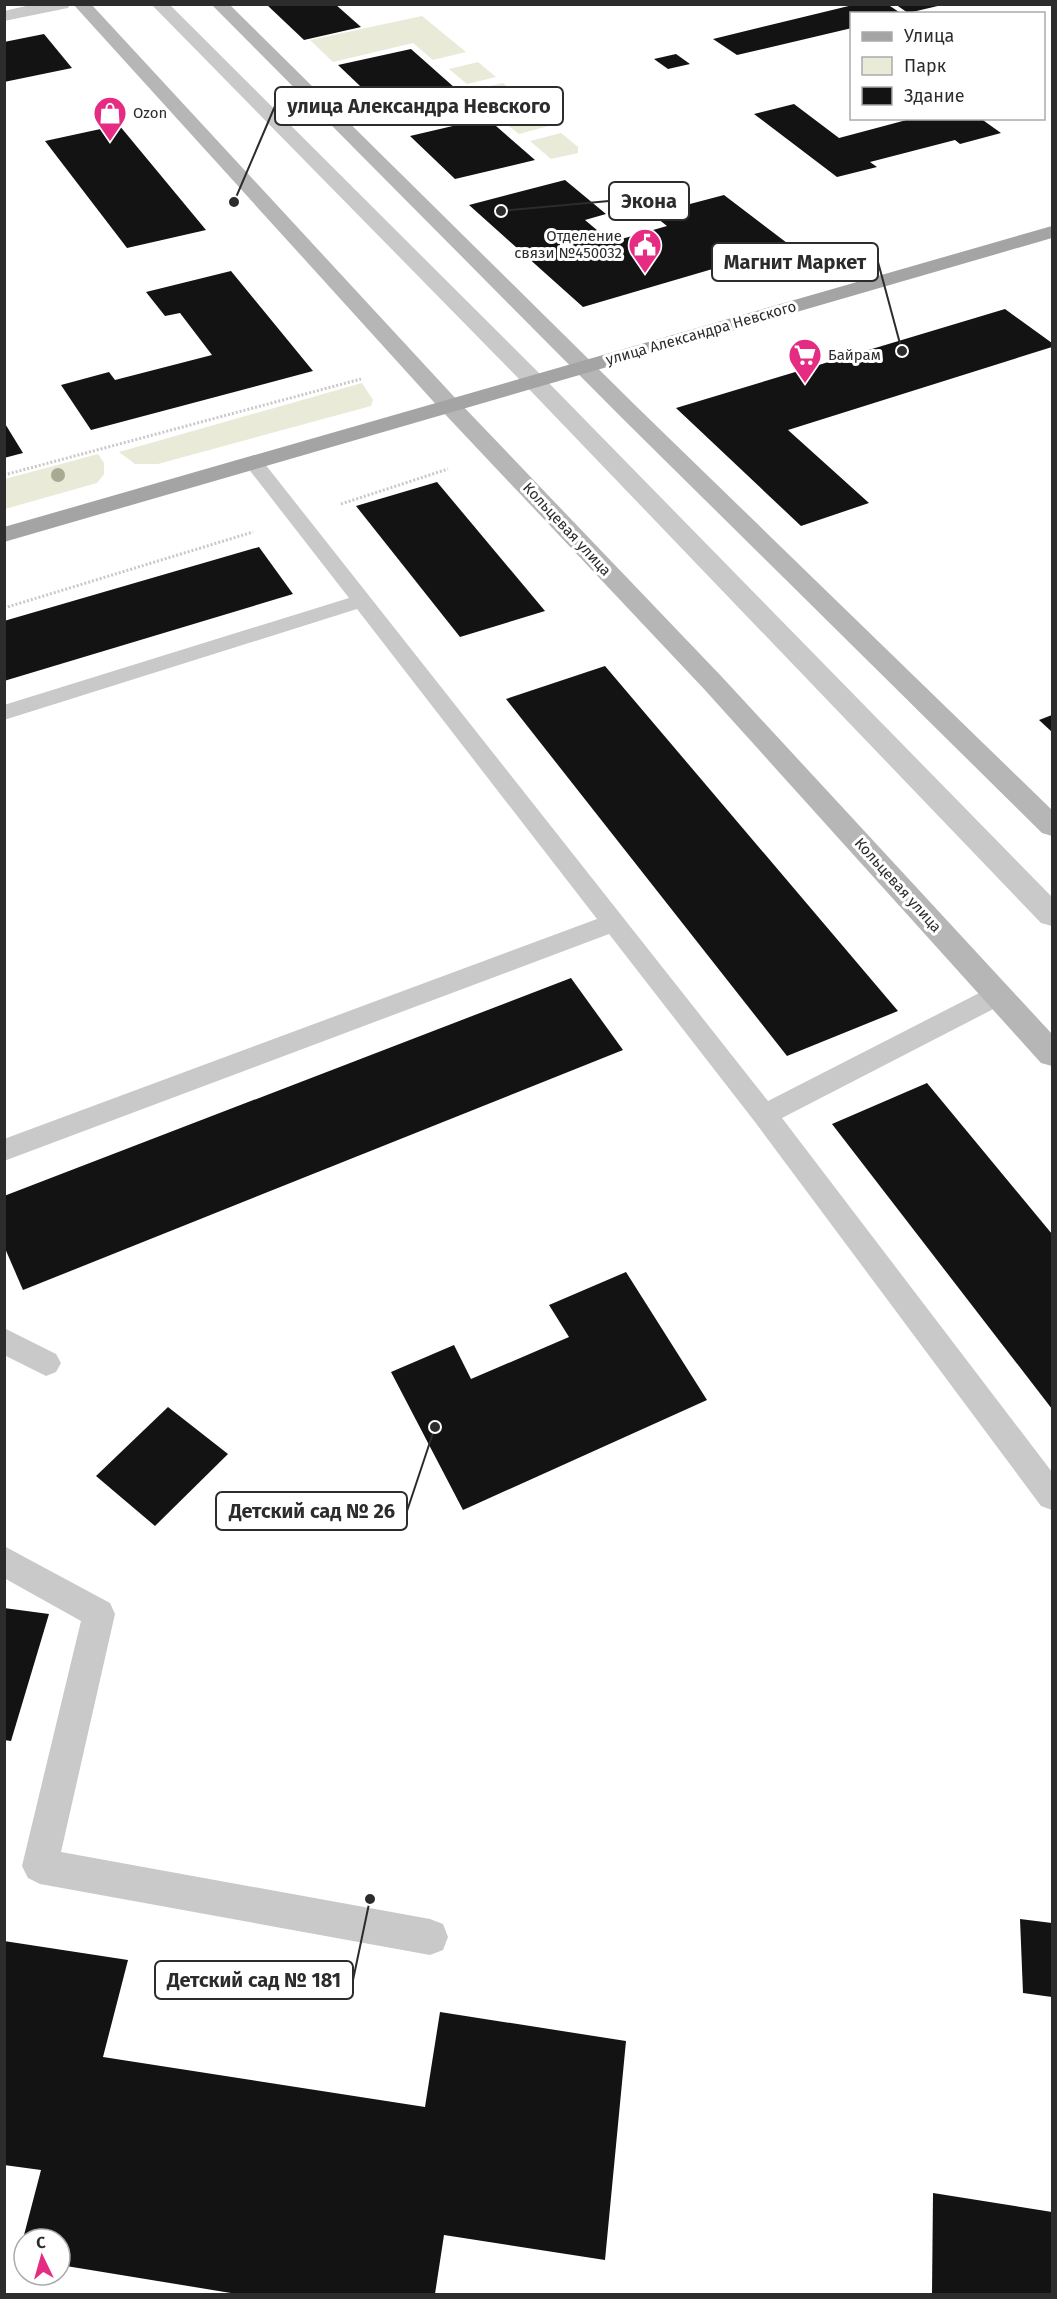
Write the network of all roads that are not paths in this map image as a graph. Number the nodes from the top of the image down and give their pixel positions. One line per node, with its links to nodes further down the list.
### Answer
1 (62, 4): 5 (street)
2 (81, 4): 9 (main road, Кольцевая улица)
3 (159, 4): 8 (street)
4 (219, 4): 7 (main road)
5 (4, 16)
6 (1053, 232): 7 (main road, улица Александра Невского)
7 (584, 367): 8 (main road, улица Александра Невского); 14 (main road)
8 (534, 381): 9 (main road, улица Александра Невского); 15 (street)
9 (450, 406): 10 (main road, улица Александра Невского); 17 (main road, Кольцевая улица)
10 (254, 463): 11 (main road, улица Александра Невского); 12 (lane)
11 (4, 535)
12 (361, 601): 13 (lane); 16 (lane)
13 (4, 712)
14 (1053, 826)
15 (1053, 915)
16 (614, 923): 19 (lane); 20 (lane)
17 (998, 995): 18 (main road, Кольцевая улица); 19 (lane)
18 (1053, 1054)
19 (764, 1115): 23 (lane)
20 (4, 1150)
21 (4, 1340): 22 (lane)
22 (46, 1363)
23 (1053, 1496)
24 (4, 1561): 25 (lane)
25 (430, 1937)

